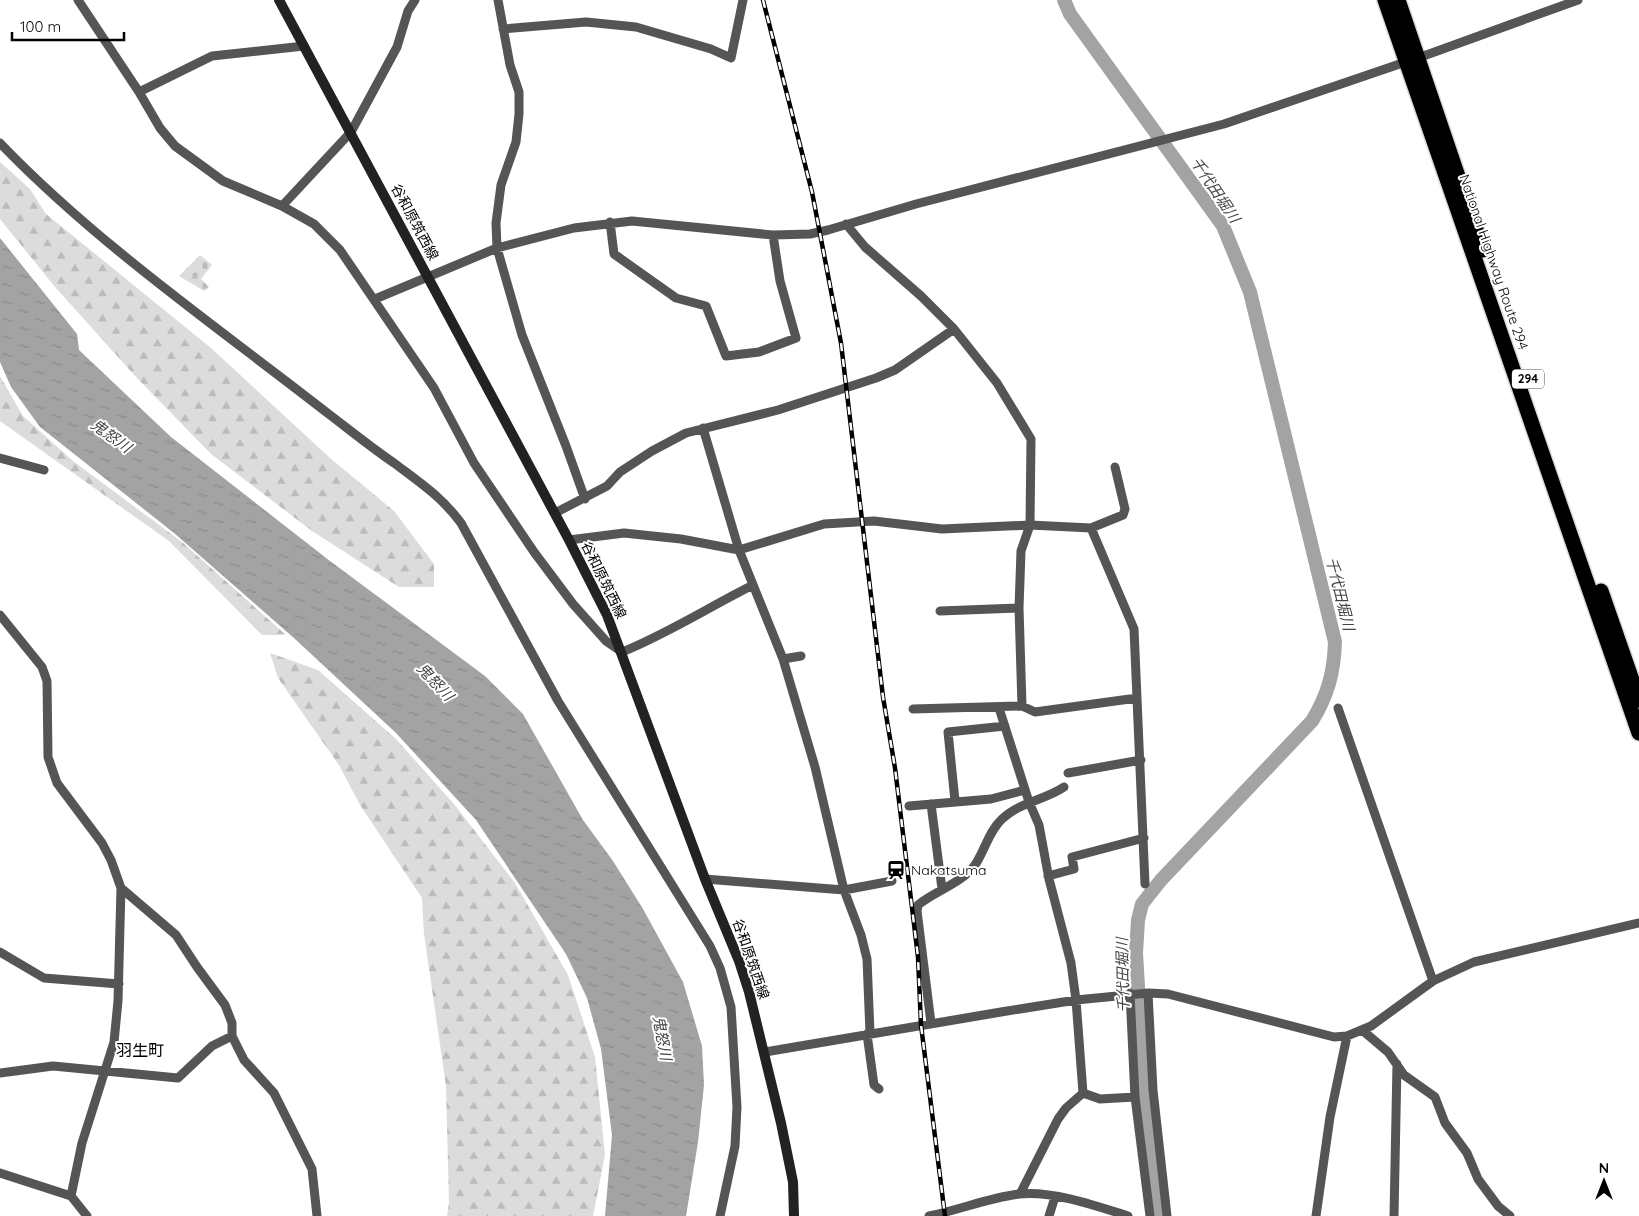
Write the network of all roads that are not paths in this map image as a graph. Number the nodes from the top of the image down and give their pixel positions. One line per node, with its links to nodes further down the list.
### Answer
1 (78, 0): 12 (street)
2 (279, 0): 10 (main road, 谷和原筑西線)
3 (416, 0): 13 (street)
4 (498, 0): 9 (street)
5 (743, 0): 9 (street)
6 (1385, 0): 11 (highway, National Highway Route 294 / 294)
7 (1398, 0): 11 (highway, National Highway Route 294 / 294)
8 (1578, 0): 11 (street)
9 (503, 29): 19 (street)
10 (304, 46): 12 (street); 13 (main road, 谷和原筑西線)
11 (1412, 60): 17 (street); 41 (highway, National Highway Route 294 / 294); 47 (highway, National Highway Route 294 / 294)
12 (139, 92): 15 (street)
13 (351, 132): 15 (street); 20 (main road, 谷和原筑西線)
14 (0, 143): 89 (street)
15 (282, 206): 21 (street)
16 (610, 222): 18 (street); 18 (street); 19 (street)
17 (846, 224): 18 (street); 22 (street)
18 (773, 235)
19 (497, 248): 20 (street); 27 (street)
20 (429, 277): 21 (street); 28 (main road, 谷和原筑西線)
21 (375, 299): 37 (street)
22 (954, 329): 23 (street); 29 (street)
23 (703, 428): 27 (street); 32 (street)
24 (0, 458): 26 (street)
25 (1115, 467): 30 (street)
26 (44, 470)
27 (584, 498): 28 (street)
28 (555, 513): 31 (main road, 谷和原筑西線)
29 (1030, 525): 30 (street); 32 (street); 34 (street)
30 (1092, 528): 40 (street)
31 (569, 540): 32 (street); 37 (main road, 谷和原筑西線)
32 (739, 550): 33 (street)
33 (753, 585): 37 (street); 39 (street)
34 (1018, 608): 35 (street); 42 (street)
35 (940, 610)
36 (0, 615): 61 (street)
37 (622, 652): 58 (main road, 谷和原筑西線)
38 (801, 656): 39 (street)
39 (782, 659): 63 (street)
40 (1137, 698): 42 (street); 48 (street)
41 (1639, 700)
42 (1022, 706): 43 (street)
43 (999, 708): 45 (street); 46 (street)
44 (1338, 708): 66 (street)
45 (913, 709)
46 (1005, 726): 51 (street); 52 (street)
47 (1639, 733)
48 (1141, 760): 49 (street); 56 (street)
49 (1068, 773)
50 (1064, 787): 53 (street)
51 (1025, 790): 52 (street); 53 (street)
52 (955, 800): 54 (street)
53 (1029, 802): 57 (street); 62 (street)
54 (931, 804): 55 (street); 62 (street)
55 (909, 806)
56 (1144, 838): 57 (street); 60 (street)
57 (1048, 876): 70 (street)
58 (705, 879): 63 (street); 76 (main road, 谷和原筑西線)
59 (892, 881): 63 (street)
60 (1144, 884)
61 (121, 888): 67 (street); 74 (street)
62 (942, 888): 71 (street)
63 (844, 890): 73 (street)
64 (1639, 923): 66 (street)
65 (0, 952): 67 (street)
66 (1433, 981): 72 (street)
67 (119, 984): 78 (street)
68 (1130, 993): 69 (street); 70 (street); 82 (street)
69 (1148, 993): 75 (street); 95 (street)
70 (1076, 1000): 71 (street); 81 (street)
71 (931, 1023): 73 (street)
72 (1362, 1030): 75 (street); 77 (street)
73 (868, 1034): 76 (street); 80 (street)
74 (232, 1036): 78 (street); 88 (street)
75 (1347, 1036): 96 (street)
76 (765, 1052): 90 (main road, 谷和原筑西線)
77 (1397, 1064): 97 (street); 98 (street)
78 (105, 1070): 79 (street); 85 (street)
79 (0, 1073)
80 (879, 1089)
81 (1083, 1093): 82 (street); 84 (street)
82 (1135, 1097): 94 (street)
83 (0, 1173): 85 (street)
84 (1020, 1194): 86 (street); 91 (street)
85 (71, 1196): 87 (street)
86 (1055, 1197): 92 (street); 93 (street)
87 (87, 1216)
88 (317, 1216)
89 (720, 1216)
90 (794, 1216)
91 (929, 1216)
92 (1049, 1216)
93 (1128, 1216)
94 (1150, 1216)
95 (1167, 1216)
96 (1316, 1216)
97 (1394, 1216)
98 (1510, 1216)

